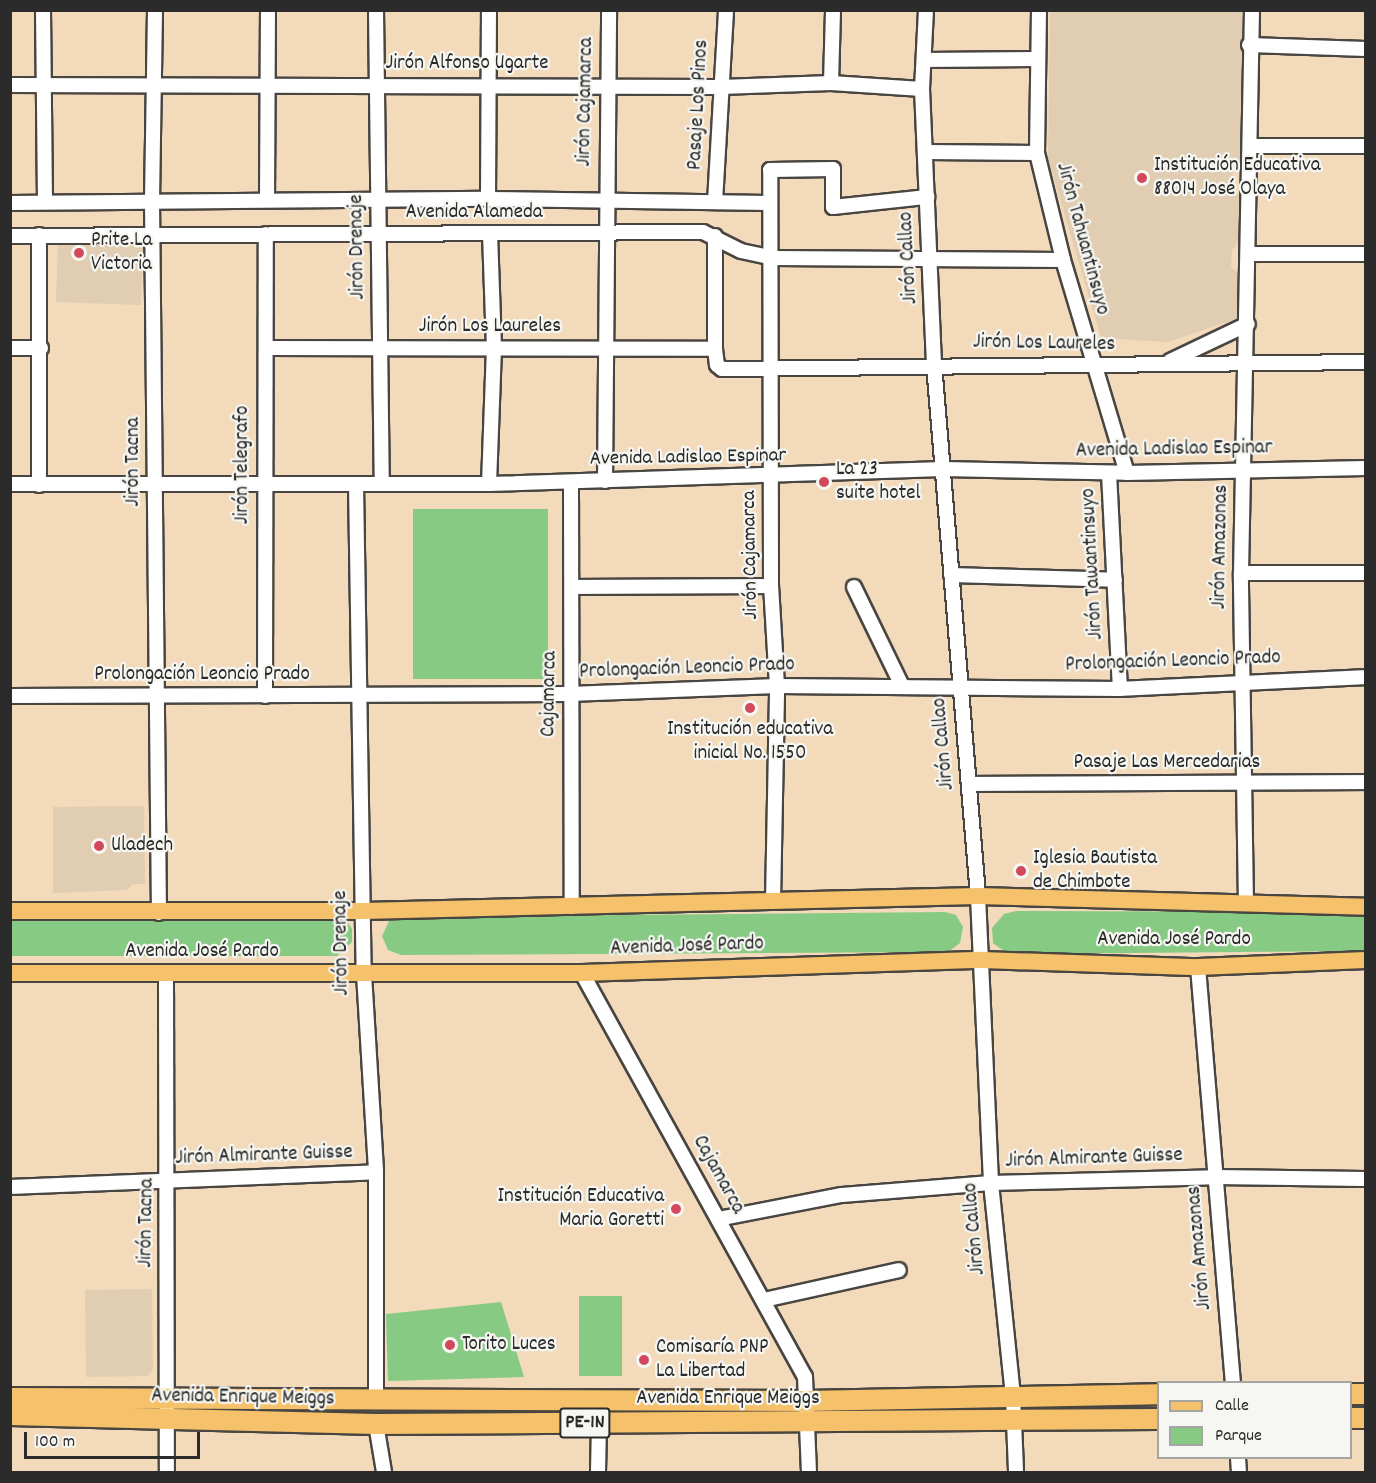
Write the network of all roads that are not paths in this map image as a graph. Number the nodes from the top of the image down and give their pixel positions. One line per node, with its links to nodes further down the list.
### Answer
1 (43, 10): 20 (street)
2 (155, 10): 17 (street, Jirón Tacna)
3 (268, 10): 21 (street)
4 (376, 10): 22 (street, Jirón Drenaje)
5 (489, 10): 18 (street)
6 (609, 10): 23 (street, Jirón Cajamarca)
7 (726, 10): 24 (street, Pasaje Los Pinos)
8 (833, 10): 16 (street)
9 (926, 10): 15 (street, Jirón Callao)
10 (1039, 10): 14 (street, Jirón Tahuantinsuyo)
11 (1252, 10): 12 (street, Jirón Amazonas)
12 (1249, 45): 13 (street); 26 (street, Jirón Amazonas)
13 (1365, 49)
14 (1036, 59): 15 (street); 29 (street, Jirón Tahuantinsuyo)
15 (924, 60): 25 (street, Jirón Callao)
16 (831, 82): 24 (street, Jirón Alfonso Ugarte); 25 (street, Jirón Alfonso Ugarte)
17 (155, 84): 20 (street, Jirón Alfonso Ugarte); 21 (street, Jirón Alfonso Ugarte); 34 (street, Jirón Tacna)
18 (489, 84): 22 (street, Jirón Alfonso Ugarte); 23 (street, Jirón Alfonso Ugarte); 32 (street)
19 (10, 85): 20 (street, Jirón Alfonso Ugarte)
20 (44, 85): 37 (street)
21 (269, 85): 22 (street, Jirón Alfonso Ugarte); 33 (street)
22 (378, 85): 31 (street, Jirón Drenaje)
23 (607, 86): 24 (street, Jirón Alfonso Ugarte); 35 (street, Jirón Cajamarca)
24 (721, 87): 38 (street, Pasaje Los Pinos)
25 (922, 89): 28 (street, Jirón Callao)
26 (1250, 146): 27 (street); 48 (street, Jirón Amazonas)
27 (1365, 146)
28 (927, 152): 29 (street); 30 (street, Jirón Callao)
29 (1037, 153): 51 (street, Jirón Tahuantinsuyo)
30 (927, 197): 39 (street, Jirón Cajamarca); 52 (street, Jirón Callao)
31 (378, 199): 32 (street, Avenida Alameda); 33 (street, Avenida Alameda); 41 (street, Jirón Drenaje)
32 (488, 199): 35 (street, Avenida Alameda)
33 (267, 200): 34 (street, Avenida Alameda)
34 (152, 201): 37 (street, Avenida Alameda); 45 (street, Jirón Tacna)
35 (606, 201): 38 (street, Avenida Alameda); 43 (street, Jirón Cajamarca)
36 (10, 202): 37 (street, Avenida Alameda)
37 (45, 202)
38 (715, 202): 39 (street, Avenida Alameda)
39 (769, 203): 50 (street, Jirón Cajamarca)
40 (266, 234): 41 (street, Avenida Alameda); 45 (street, Avenida Alameda); 57 (street, Jirón Telegrafo)
41 (380, 234): 42 (street, Avenida Alameda); 54 (street, Jirón Drenaje)
42 (490, 234): 43 (street, Avenida Alameda); 58 (street)
43 (605, 234): 47 (street, Avenida Alameda); 59 (street, Jirón Cajamarca)
44 (39, 235): 45 (street, Avenida Alameda); 46 (street, Avenida Alameda); 56 (street)
45 (155, 235): 81 (street, Jirón Tacna)
46 (10, 236)
47 (716, 236): 50 (street, Avenida Alameda); 60 (street)
48 (1248, 254): 49 (street); 53 (street, Jirón Amazonas)
49 (1365, 254)
50 (773, 258): 52 (street, Avenida Alameda); 66 (street, Jirón Cajamarca)
51 (1064, 260): 52 (street, Avenida Alameda); 65 (street, Jirón Tahuantinsuyo)
52 (931, 261): 63 (street, Jirón Callao)
53 (1248, 324): 61 (street, Jirón Amazonas); 64 (street)
54 (379, 347): 57 (street, Jirón Los Laureles); 58 (street, Jirón Los Laureles); 75 (street, Jirón Drenaje)
55 (10, 348): 56 (street)
56 (41, 348): 80 (street)
57 (266, 348): 77 (street, Jirón Telegrafo)
58 (494, 348): 59 (street, Jirón Los Laureles); 79 (street)
59 (609, 348): 60 (street, Jirón Los Laureles); 74 (street, Jirón Cajamarca)
60 (715, 349): 66 (street, Jirón Los Laureles)
61 (1248, 362): 62 (street, Jirón Los Laureles); 64 (street, Jirón Los Laureles); 69 (street, Jirón Amazonas)
62 (1365, 362)
63 (934, 364): 65 (street, Jirón Los Laureles); 66 (street, Jirón Los Laureles); 68 (street, Jirón Callao)
64 (1162, 365): 65 (street, Jirón Los Laureles)
65 (1098, 367): 71 (street, Jirón Tahuantinsuyo)
66 (772, 370): 72 (street, Jirón Cajamarca)
67 (1365, 468): 69 (street, Avenida Ladislao Espinar)
68 (943, 469): 70 (street, Avenida Ladislao Espinar); 72 (street, Avenida Ladislao Espinar); 84 (street, Jirón Callao)
69 (1244, 470): 71 (street, Avenida Ladislao Espinar); 82 (street, Jirón Amazonas)
70 (1109, 473): 71 (street, Avenida Ladislao Espinar); 85 (street, Jirón Tawantinsuyo)
71 (1127, 473)
72 (770, 477): 74 (street, Avenida Ladislao Espinar); 86 (street, Jirón Cajamarca)
73 (571, 482): 74 (street, Avenida Ladislao Espinar); 79 (street, Avenida Ladislao Espinar); 87 (street, Cajamarca)
74 (605, 482)
75 (382, 483): 78 (street, Avenida Ladislao Espinar); 79 (street, Avenida Ladislao Espinar)
76 (10, 484): 80 (street, Avenida Ladislao Espinar)
77 (264, 484): 78 (street, Avenida Ladislao Espinar); 81 (street, Avenida Ladislao Espinar); 99 (street, Jirón Telegrafo)
78 (356, 484): 96 (street, Jirón Drenaje)
79 (489, 484)
80 (39, 485): 81 (street, Avenida Ladislao Espinar)
81 (155, 485): 98 (street, Jirón Tacna)
82 (1241, 573): 83 (street); 90 (street, Jirón Amazonas)
83 (1365, 573)
84 (951, 575): 85 (street); 91 (street, Jirón Callao)
85 (1115, 580): 94 (street, Jirón Tawantinsuyo)
86 (771, 585): 87 (street); 92 (street, Jirón Cajamarca)
87 (573, 587): 95 (street, Cajamarca)
88 (854, 587): 93 (street)
89 (1365, 677): 90 (street, Prolongación Leoncio Prado)
90 (1241, 680): 94 (street, Prolongación Leoncio Prado); 102 (street, Jirón Amazonas)
91 (959, 685): 93 (street, Prolongación Leoncio Prado); 94 (street, Prolongación Leoncio Prado); 101 (street, Jirón Callao)
92 (777, 686): 93 (street, Prolongación Leoncio Prado); 95 (street, Prolongación Leoncio Prado); 104 (street, Jirón Cajamarca)
93 (902, 686)
94 (1119, 689)
95 (569, 694): 96 (street, Prolongación Leoncio Prado); 106 (street, Cajamarca)
96 (358, 695): 99 (street, Prolongación Leoncio Prado); 109 (street, Jirón Drenaje)
97 (10, 696): 98 (street, Prolongación Leoncio Prado)
98 (156, 696): 99 (street, Prolongación Leoncio Prado); 110 (street, Jirón Tacna)
99 (265, 696)
100 (1365, 782): 102 (street, Pasaje Las Mercedarias)
101 (969, 784): 102 (street, Pasaje Las Mercedarias); 103 (street, Jirón Callao)
102 (1242, 784): 105 (street, Jirón Amazonas)
103 (978, 896): 104 (main road, Avenida José Pardo); 105 (main road, Avenida José Pardo); 111 (street, Jirón Callao)
104 (773, 902): 106 (main road, Avenida José Pardo)
105 (1246, 904): 107 (main road, Avenida José Pardo)
106 (572, 907): 109 (main road, Avenida José Pardo)
107 (1365, 907)
108 (10, 911): 110 (main road, Avenida José Pardo)
109 (363, 911): 110 (main road, Avenida José Pardo); 116 (street, Jirón Drenaje)
110 (159, 913)
111 (982, 960): 113 (main road, Avenida José Pardo); 117 (main road, Avenida José Pardo); 122 (street, Jirón Callao)
112 (1365, 960): 113 (main road, Avenida José Pardo)
113 (1197, 966): 119 (street, Jirón Amazonas)
114 (10, 973): 115 (main road, Avenida José Pardo)
115 (166, 974): 116 (main road, Avenida José Pardo); 121 (street, Jirón Tacna)
116 (364, 974): 117 (main road, Avenida José Pardo); 118 (street, Jirón Drenaje)
117 (582, 974): 124 (street, Cajamarca)
118 (376, 1172): 121 (street, Jirón Almirante Guisse); 132 (street, Jirón Drenaje)
119 (1215, 1177): 120 (street, Jirón Almirante Guisse); 122 (street, Jirón Almirante Guisse); 127 (street, Jirón Amazonas)
120 (1365, 1179)
121 (169, 1181): 123 (street, Jirón Almirante Guisse); 131 (street, Jirón Tacna)
122 (991, 1183): 124 (street, Jirón Almirante Guisse); 129 (street, Jirón Callao)
123 (10, 1187)
124 (718, 1219): 126 (street, Cajamarca)
125 (898, 1270): 126 (street)
126 (764, 1300): 133 (street, Cajamarca)
127 (1233, 1381)
128 (1157, 1394): 129 (highway, Avenida Enrique Meiggs / PE-1N)
129 (1013, 1396): 133 (highway, Avenida Enrique Meiggs / PE-1N); 135 (street, Jirón Callao)
130 (10, 1398): 131 (highway, Avenida Enrique Meiggs / PE-1N)
131 (166, 1399): 132 (highway, Avenida Enrique Meiggs / PE-1N); 137 (street, Jirón Tacna)
132 (376, 1400): 133 (highway, Avenida Enrique Meiggs / PE-1N)
133 (806, 1401): 138 (street)
134 (10, 1416): 137 (highway, Avenida Enrique Meiggs / PE-1N)
135 (1014, 1418): 136 (highway, Avenida Enrique Meiggs / PE-1N); 138 (highway, Avenida Enrique Meiggs / PE-1N); 145 (street, Jirón Callao)
136 (1157, 1419)
137 (166, 1421): 140 (highway, Avenida Enrique Meiggs / PE-1N); 141 (street, Jirón Tacna)
138 (808, 1422): 139 (highway, Avenida Enrique Meiggs / PE-1N); 144 (street)
139 (599, 1423): 140 (highway, Avenida Enrique Meiggs / PE-1N); 143 (street)
140 (376, 1424): 142 (street)
141 (167, 1473)
142 (384, 1473)
143 (598, 1473)
144 (809, 1473)
145 (1016, 1473)

